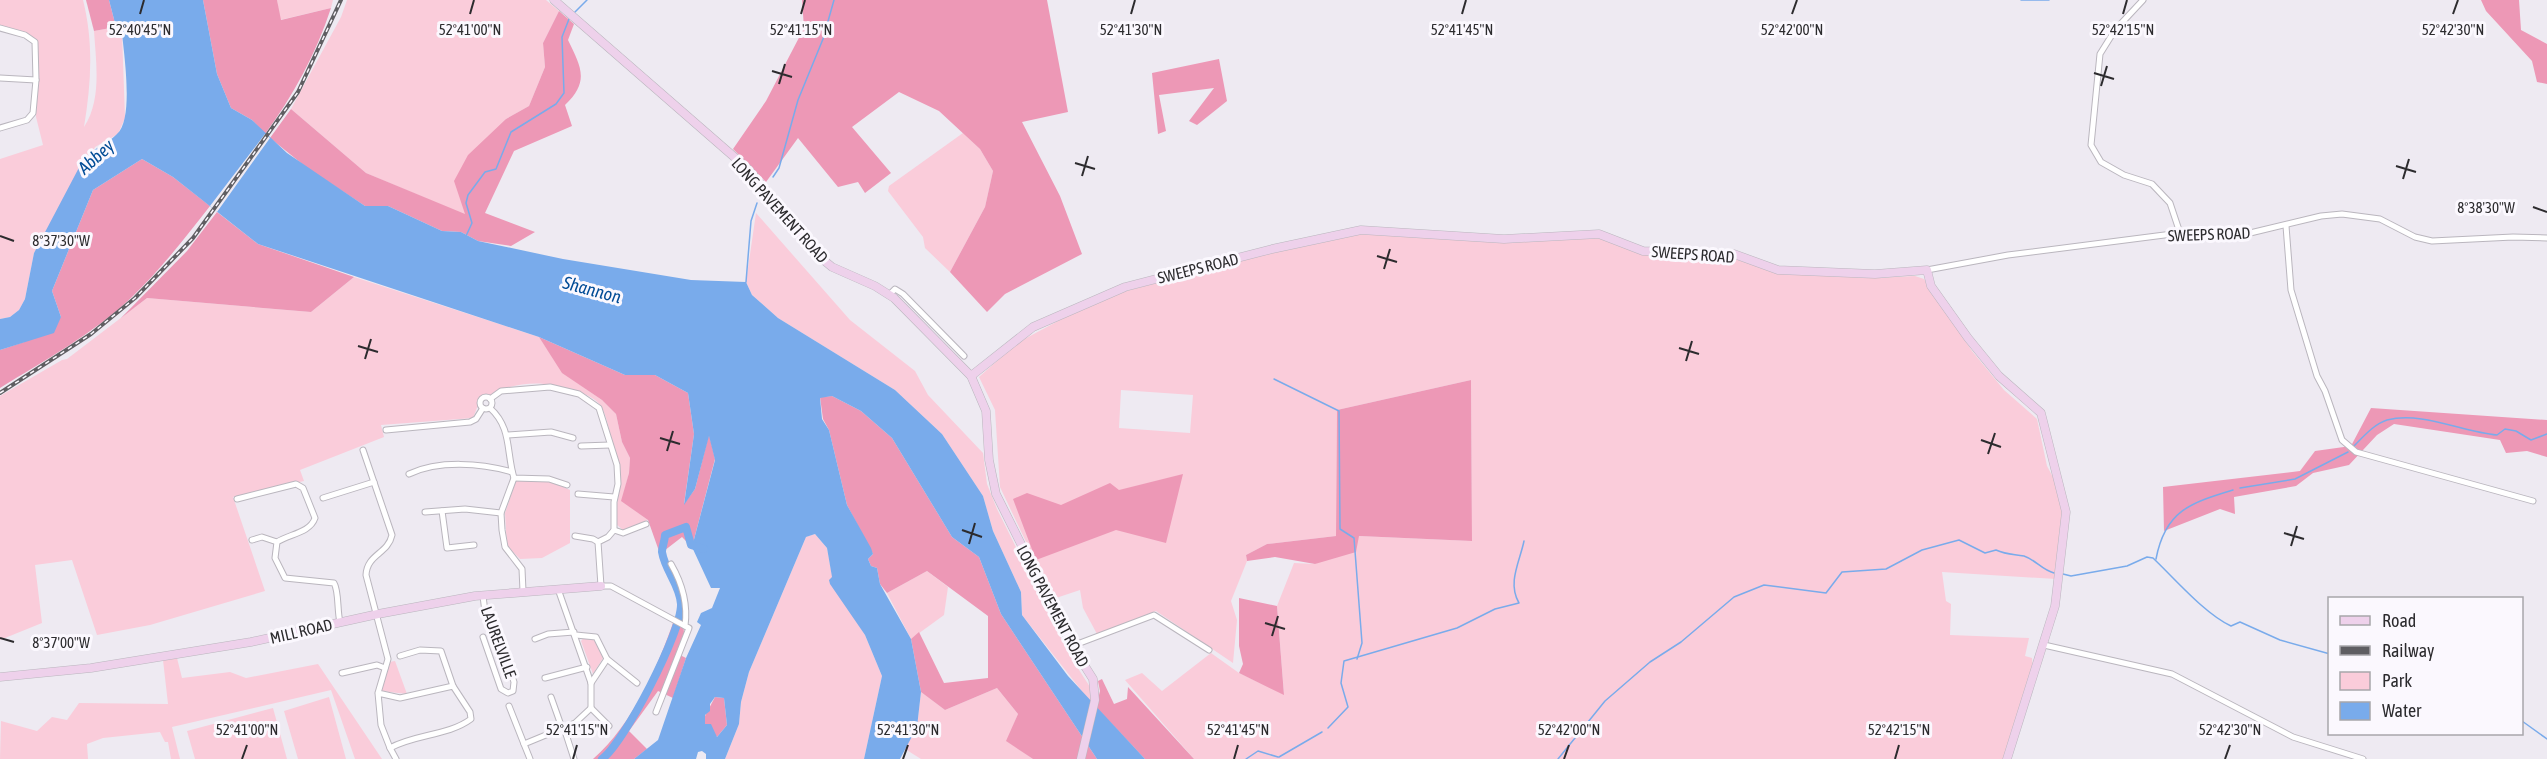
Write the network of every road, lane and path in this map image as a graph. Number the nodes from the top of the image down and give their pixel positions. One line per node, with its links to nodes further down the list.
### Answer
1 (554, 0): 11 (street, LONG PAVEMENT ROAD)
2 (2143, 0): 8 (street)
3 (0, 28): 5 (street)
4 (0, 78): 5 (street)
5 (36, 80): 6 (street)
6 (0, 128)
7 (2286, 226): 8 (street, SWEEPS ROAD); 9 (street, SWEEPS ROAD); 31 (street)
8 (2180, 233): 10 (street, SWEEPS ROAD)
9 (2547, 238)
10 (1927, 270): 13 (street, SWEEPS ROAD); 53 (street)
11 (889, 295): 12 (street); 13 (street, LONG PAVEMENT ROAD)
12 (964, 356)
13 (971, 376): 54 (street, LONG PAVEMENT ROAD)
14 (490, 399): 15 (street); 16 (street); 20 (street)
15 (483, 408): 16 (street); 17 (street)
16 (490, 408): 18 (street)
17 (386, 430)
18 (508, 435): 19 (street); 24 (street)
19 (573, 438)
20 (610, 445): 21 (street); 28 (street)
21 (581, 446)
22 (363, 450): 25 (street)
23 (409, 474): 24 (street)
24 (513, 475): 26 (street); 34 (street)
25 (374, 482): 29 (street); 47 (street)
26 (567, 485)
27 (578, 494): 28 (street)
28 (614, 497): 36 (street)
29 (323, 498)
30 (237, 499): 39 (street)
31 (2533, 501)
32 (442, 511): 33 (street); 34 (street); 41 (street)
33 (425, 512)
34 (501, 513): 45 (street)
35 (646, 524): 36 (street)
36 (614, 530): 40 (street)
37 (575, 536): 40 (street)
38 (252, 540): 39 (street)
39 (277, 542): 48 (street)
40 (598, 542): 43 (street)
41 (474, 545)
42 (671, 564): 49 (street)
43 (601, 586): 44 (street, MILL ROAD); 49 (street)
44 (558, 589): 45 (street, MILL ROAD); 50 (street)
45 (523, 591): 46 (street, MILL ROAD)
46 (483, 596): 47 (street, MILL ROAD); 51 (street, LAURELVILLE)
47 (378, 614): 48 (street, MILL ROAD); 59 (street)
48 (339, 622): 61 (street, MILL ROAD)
49 (685, 626): 70 (street)
50 (575, 633): 52 (street); 57 (street); 58 (street)
51 (483, 637)
52 (535, 639)
53 (2044, 645): 79 (street); 80 (street)
54 (1072, 646): 55 (street); 78 (street, LONG PAVEMENT ROAD)
55 (1209, 650)
56 (400, 656): 65 (street)
57 (607, 659): 63 (street); 64 (street)
58 (587, 667): 62 (street); 63 (street)
59 (385, 668): 60 (street); 66 (street)
60 (342, 673)
61 (0, 677)
62 (545, 678)
63 (591, 683): 69 (street)
64 (637, 683)
65 (453, 686): 66 (street); 74 (street)
66 (378, 693): 74 (street)
67 (551, 697): 72 (street)
68 (509, 706): 73 (street)
69 (591, 708): 71 (street); 72 (street)
70 (656, 712)
71 (609, 726)
72 (563, 728): 73 (street); 77 (street)
73 (524, 744): 76 (street)
74 (390, 748): 75 (street)
75 (396, 759)
76 (530, 759)
77 (574, 759)
78 (1081, 759)
79 (2007, 759)
80 (2363, 759)

